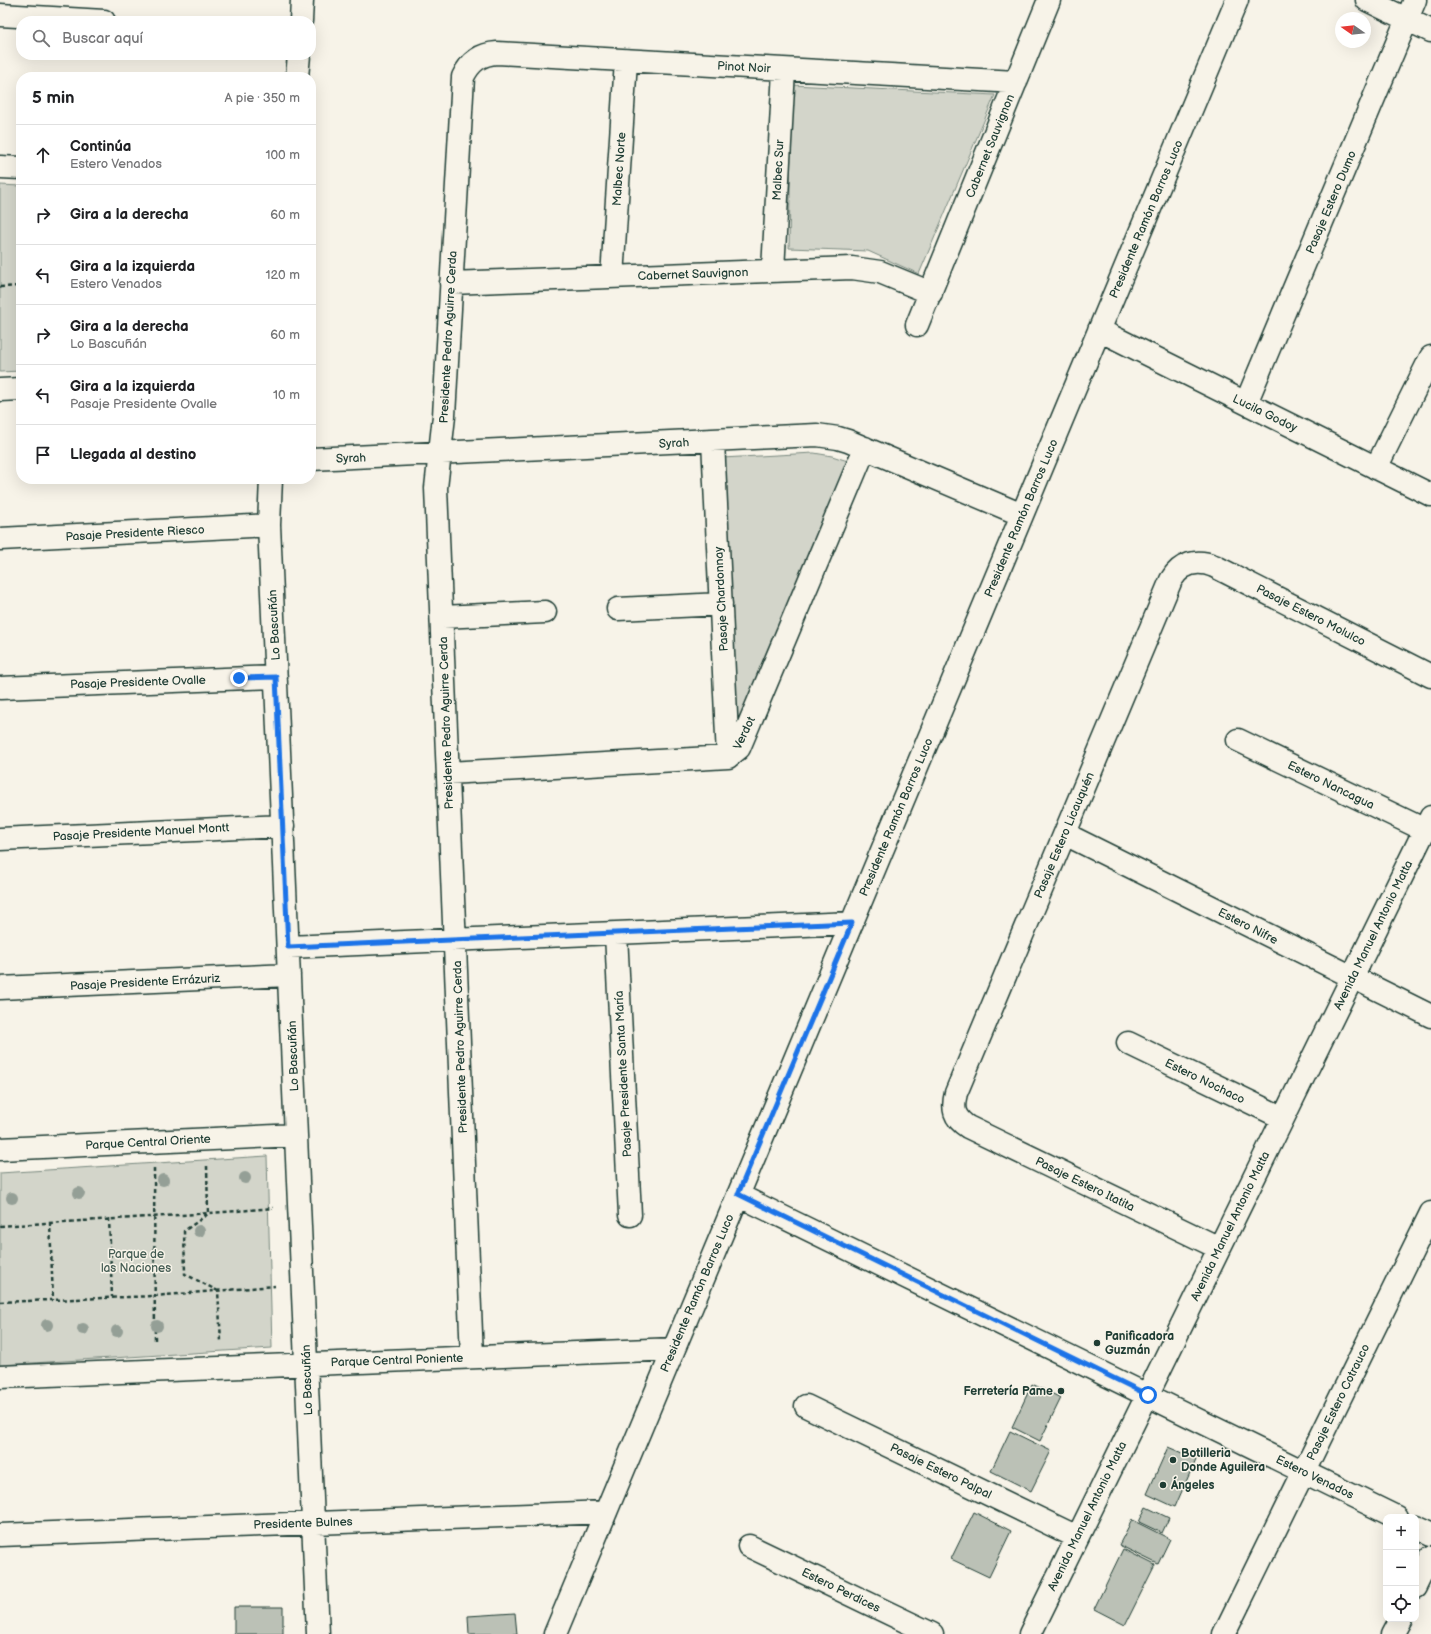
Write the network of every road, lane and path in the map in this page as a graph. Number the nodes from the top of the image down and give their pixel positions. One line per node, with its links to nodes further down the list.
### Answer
1 (302, 0): 8 (street)
2 (1049, 0): 15 (street, Cabernet Sauvignon)
3 (1237, 0): 25 (street, Presidente Ramón Barros Luco)
4 (1367, 0): 5 (street)
5 (1411, 10): 9 (street); 29 (street, Pasaje Estero Dumo)
6 (0, 15): 7 (street)
7 (17, 16)
8 (301, 16)
9 (1431, 31)
10 (299, 60): 14 (street)
11 (474, 61): 12 (street, Pinot Noir); 20 (street, Presidente Pedro Aguirre Cerda)
12 (626, 61): 13 (street, Pinot Noir); 19 (street, Malbec Norte)
13 (784, 70): 15 (street, Pinot Noir); 18 (street, Malbec Sur)
14 (297, 72)
15 (1016, 82): 23 (street, Cabernet Sauvignon)
16 (0, 167): 17 (street)
17 (16, 168)
18 (773, 270): 19 (street, Cabernet Sauvignon); 23 (street, Cabernet Sauvignon)
19 (612, 277): 20 (street, Cabernet Sauvignon)
20 (451, 283): 32 (street, Presidente Pedro Aguirre Cerda)
21 (16, 286): 22 (path)
22 (0, 287)
23 (931, 293): 24 (street, Cabernet Sauvignon)
24 (917, 325)
25 (1100, 330): 29 (street, Lucila Godoy); 37 (street, Presidente Ramón Barros Luco)
26 (1431, 357): 34 (street)
27 (16, 389): 28 (street)
28 (0, 390)
29 (1246, 403): 34 (street, Lucila Godoy)
30 (713, 441): 31 (street, Syrah); 32 (street, Syrah); 41 (street, Pasaje Chardonnay)
31 (865, 448): 37 (street, Syrah); 49 (street, Verdot)
32 (440, 454): 33 (street, Syrah); 44 (street, Presidente Pedro Aguirre Cerda)
33 (316, 459)
34 (1376, 468): 36 (street, Lucila Godoy)
35 (271, 484): 38 (street, Lo Bascuñán)
36 (1431, 495)
37 (1022, 515): 55 (street, Presidente Ramón Barros Luco)
38 (269, 525): 39 (street, Pasaje Presidente Riesco); 46 (street, Lo Bascuñán)
39 (0, 539)
40 (1189, 564): 45 (street, Pasaje Estero Molulco); 53 (street, Pasaje Estero Licauquén)
41 (721, 604): 42 (street); 49 (street, Pasaje Chardonnay)
42 (618, 609)
43 (545, 612): 44 (street)
44 (442, 617): 50 (street, Presidente Pedro Aguirre Cerda)
45 (1431, 676)
46 (276, 677): 47 (street, Pasaje Presidente Ovalle); 52 (street, Lo Bascuñán)
47 (0, 688)
48 (1238, 740): 51 (street, Estero Nancagua)
49 (728, 758): 50 (street, Verdot)
50 (448, 772): 57 (street, Presidente Pedro Aguirre Cerda)
51 (1428, 824): 60 (street, Avenida Manuel Antonio Matta)
52 (282, 826): 54 (street, Pasaje Presidente Manuel Montt); 58 (street, Lo Bascuñán)
53 (1065, 834): 60 (street, Estero Nifre); 64 (street, Pasaje Estero Licauquén)
54 (0, 838)
55 (852, 923): 56 (street); 70 (street, Presidente Ramón Barros Luco)
56 (616, 934): 57 (street); 74 (street, Pasaje Presidente Santa María)
57 (455, 940): 58 (street); 87 (street, Presidente Pedro Aguirre Cerda)
58 (288, 947): 59 (street, Lo Bascuñán)
59 (289, 975): 61 (street, Pasaje Presidente Errázuriz); 66 (street, Lo Bascuñán)
60 (1352, 978): 62 (street, Estero Nifre); 65 (street, Avenida Manuel Antonio Matta)
61 (0, 988)
62 (1431, 1016)
63 (1128, 1043): 65 (street, Estero Nochaco)
64 (955, 1113): 79 (street, Pasaje Estero Itatita)
65 (1283, 1118): 79 (street, Avenida Manuel Antonio Matta)
66 (296, 1135): 67 (street, Parque Central Oriente); 71 (street, Lo Bascuñán)
67 (206, 1139): 68 (street, Parque Central Oriente); 73 (path)
68 (153, 1142): 69 (street, Parque Central Oriente); 75 (path)
69 (0, 1149)
70 (738, 1194): 86 (street, Presidente Ramón Barros Luco); 92 (street, Estero Venados)
71 (299, 1205): 73 (path); 80 (street, Lo Bascuñán)
72 (1431, 1213): 94 (street, Pasaje Estero Cotrauco)
73 (208, 1214): 75 (path); 81 (path)
74 (630, 1215)
75 (154, 1216): 76 (path); 83 (path)
76 (109, 1218): 77 (path); 82 (path)
77 (50, 1222): 78 (path); 84 (path)
78 (0, 1226)
79 (1219, 1248): 92 (street, Avenida Manuel Antonio Matta)
80 (303, 1284): 81 (path); 88 (street, Lo Bascuñán)
81 (218, 1291): 83 (path); 89 (path)
82 (112, 1296): 83 (path); 84 (path)
83 (154, 1296): 90 (path)
84 (53, 1300): 85 (path)
85 (0, 1302)
86 (674, 1349): 87 (street, Parque Central Poniente); 95 (street, Presidente Ramón Barros Luco)
87 (472, 1357): 88 (street, Parque Central Poniente)
88 (306, 1364): 89 (street, Parque Central Poniente); 97 (street, Lo Bascuñán)
89 (222, 1368): 90 (street, Parque Central Poniente)
90 (155, 1370): 91 (street, Parque Central Poniente)
91 (0, 1378)
92 (1148, 1395): 94 (street, Estero Venados); 101 (street, Avenida Manuel Antonio Matta)
93 (806, 1406): 101 (street, Pasaje Estero Palpal)
94 (1304, 1472): 96 (street, Estero Venados); 110 (street, Pasaje Estero Cotrauco)
95 (606, 1512): 97 (street, Presidente Bulnes); 107 (street, Presidente Ramón Barros Luco)
96 (1390, 1514)
97 (313, 1523): 100 (street, Presidente Bulnes); 106 (street, Lo Bascuñán)
98 (1419, 1528): 99 (street)
99 (1431, 1534)
100 (0, 1535)
101 (1077, 1537): 109 (street, Avenida Manuel Antonio Matta)
102 (749, 1546): 108 (street, Estero Perdices)
103 (1431, 1557): 104 (street)
104 (1417, 1586)
105 (1399, 1622): 111 (street)
106 (318, 1634)
107 (555, 1634)
108 (932, 1634)
109 (1030, 1634)
110 (1224, 1634)
111 (1393, 1634)

